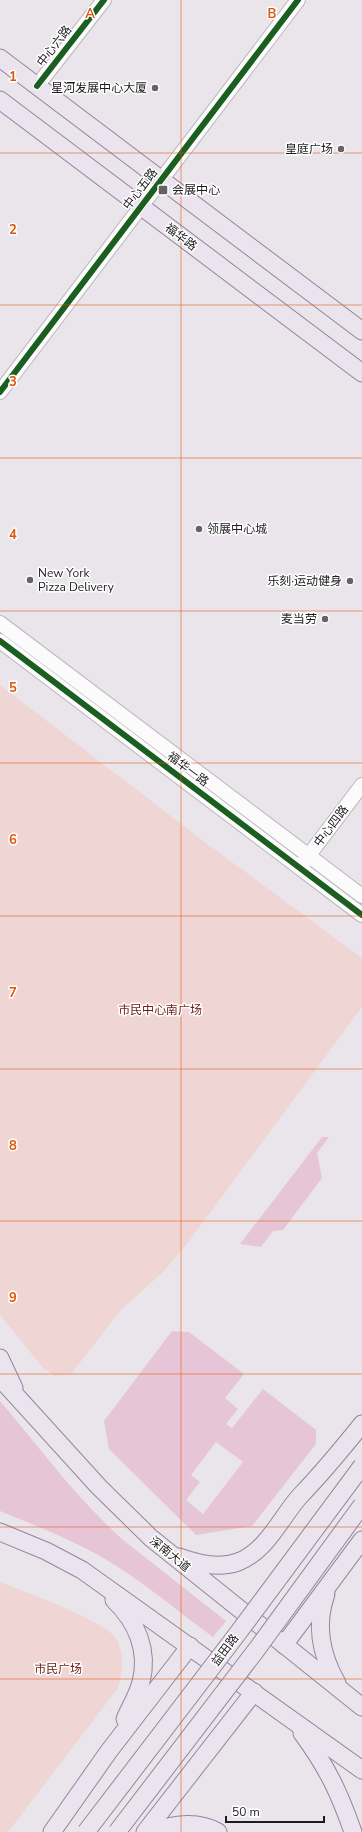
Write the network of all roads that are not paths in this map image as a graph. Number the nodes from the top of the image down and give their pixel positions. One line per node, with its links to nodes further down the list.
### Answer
1 (104, 0): 4 (street, 中心六路)
2 (298, 0): 6 (street, 中心五路)
3 (0, 58): 4 (main road)
4 (37, 86): 6 (main road)
5 (0, 100): 7 (main road, 福华路)
6 (161, 180): 7 (street, 中心五路); 8 (main road)
7 (141, 206): 9 (main road, 福华路); 10 (street, 中心五路)
8 (362, 331)
9 (362, 373)
10 (0, 392)
11 (0, 623): 14 (street, 福华一路)
12 (0, 641): 15 (street, 福华一路)
13 (362, 785): 14 (street, 中心四路)
14 (309, 856): 15 (street, 中心四路); 16 (street, 福华一路)
15 (300, 868): 17 (street, 福华一路)
16 (362, 896)
17 (362, 915)
18 (0, 1358): 20 (main road)
19 (0, 1378): 20 (main road, 深南大道)
20 (21, 1400): 26 (main road, 深南大道)
21 (362, 1424): 26 (main road)
22 (362, 1466): 38 (main road, 益田路, bridge)
23 (362, 1505): 39 (main road, 益田路, bridge)
24 (0, 1532): 27 (main road)
25 (362, 1540): 28 (main road)
26 (170, 1554): 29 (main road, 深南大道)
27 (82, 1570): 30 (main road); 35 (main road)
28 (330, 1584): 29 (main road); 31 (main road)
29 (284, 1645): 31 (main road, 深南大道)
30 (190, 1646): 32 (main road); 35 (main road)
31 (340, 1689): 33 (main road, 深南大道)
32 (254, 1692): 34 (main road); 40 (main road)
33 (362, 1707)
34 (294, 1721): 36 (main road); 43 (main road)
35 (109, 1751): 37 (main road)
36 (362, 1770)
37 (52, 1832)
38 (86, 1832)
39 (117, 1832)
40 (145, 1832)
41 (154, 1832): 42 (main road)
42 (218, 1832)
43 (353, 1832)

